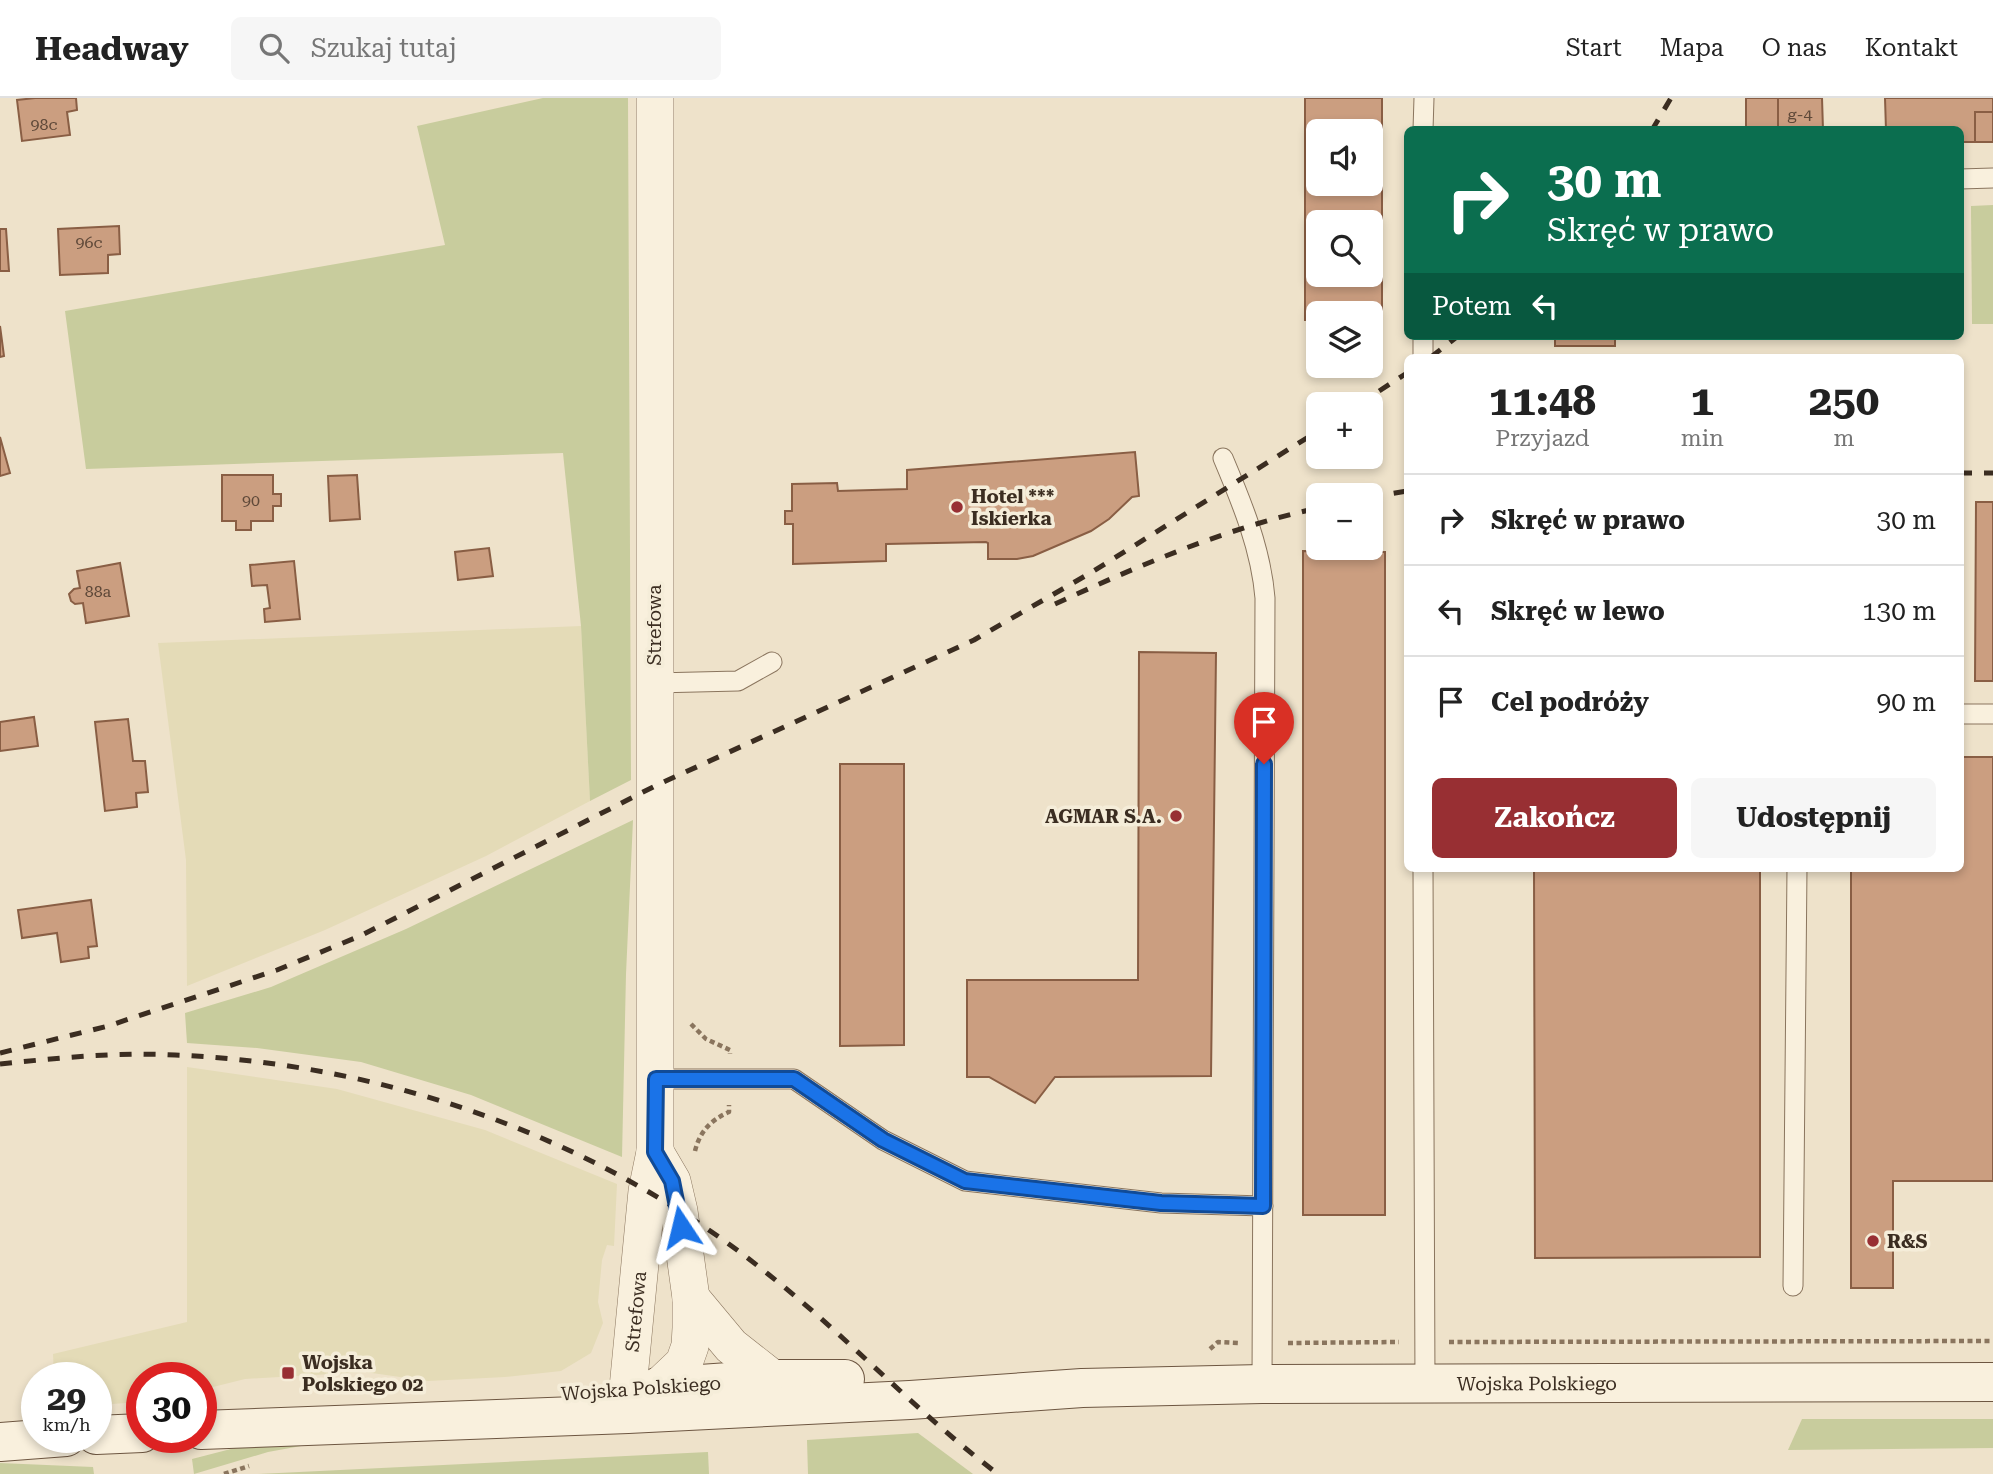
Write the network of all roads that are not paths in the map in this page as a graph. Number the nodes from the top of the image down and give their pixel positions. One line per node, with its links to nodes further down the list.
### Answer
1 (655, 98): 8 (street, Strefowa)
2 (1424, 98): 3 (lane)
3 (1423, 126)
4 (1993, 178): 5 (lane)
5 (1964, 179)
6 (1223, 458): 15 (lane)
7 (772, 662): 8 (lane)
8 (654, 683): 13 (street, Strefowa)
9 (1964, 714): 10 (lane)
10 (1993, 714)
11 (1423, 872): 21 (lane)
12 (1797, 872): 16 (lane)
13 (656, 1079): 14 (street, Strefowa); 15 (lane)
14 (655, 1152): 17 (street); 23 (street, Strefowa)
15 (1263, 1206): 20 (lane)
16 (1793, 1286)
17 (691, 1298): 18 (street); 23 (street)
18 (773, 1379): 22 (street, Wojska Polskiego); 23 (street, Wojska Polskiego)
19 (1993, 1382): 21 (street, Wojska Polskiego)
20 (1262, 1384): 21 (street, Wojska Polskiego); 22 (street, Wojska Polskiego)
21 (1425, 1384)
22 (1082, 1388): 23 (street, Wojska Polskiego)
23 (639, 1396): 24 (street, Wojska Polskiego); 25 (street, Wojska Polskiego)
24 (217, 1419)
25 (217, 1429)
26 (21, 1440): 27 (street)
27 (0, 1442)

